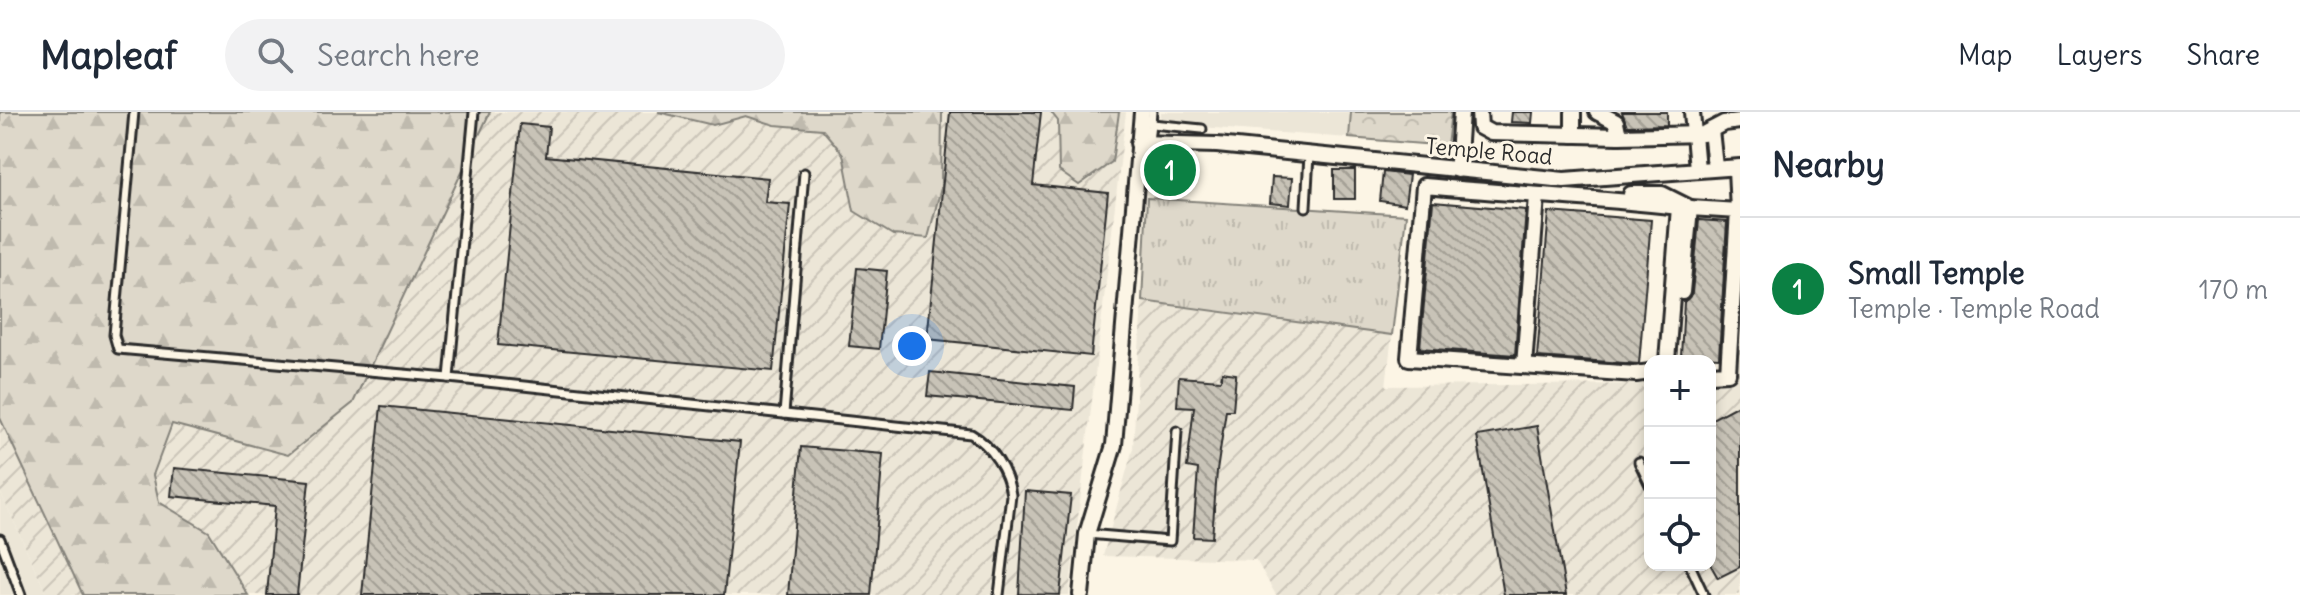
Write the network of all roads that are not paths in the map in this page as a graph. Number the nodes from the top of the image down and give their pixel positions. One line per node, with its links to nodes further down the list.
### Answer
1 (134, 112): 35 (lane)
2 (474, 112): 35 (lane)
3 (1152, 112): 9 (lane)
4 (1461, 112): 21 (street)
5 (1479, 112): 14 (street)
6 (1573, 112): 14 (street)
7 (1597, 112): 15 (street)
8 (1692, 112): 13 (street)
9 (1147, 118): 12 (lane); 16 (street)
10 (1740, 121): 11 (street)
11 (1720, 122): 13 (street); 18 (street)
12 (1202, 129)
13 (1694, 134): 15 (street); 20 (street)
14 (1573, 135): 15 (street)
15 (1619, 136)
16 (1144, 143): 17 (street, Temple Road); 40 (street)
17 (1309, 155): 21 (street, Temple Road); 27 (lane)
18 (1715, 167): 19 (street, Temple Road); 20 (street, Temple Road)
19 (1738, 168): 29 (street)
20 (1697, 169): 23 (street, Temple Road)
21 (1457, 170): 23 (street, Temple Road)
22 (804, 173): 36 (lane)
23 (1568, 180): 25 (street)
24 (1537, 196): 25 (street); 32 (street); 32 (street)
25 (1567, 199): 26 (street)
26 (1612, 199): 28 (street); 30 (street)
27 (1306, 207)
28 (1690, 208): 29 (street); 31 (street)
29 (1738, 211): 34 (street)
30 (1667, 355)
31 (1676, 355)
32 (1524, 366): 33 (street)
33 (1644, 373)
34 (1716, 374)
35 (449, 378): 36 (lane)
36 (784, 414): 44 (lane)
37 (1177, 431): 40 (lane)
38 (1639, 462): 39 (lane)
39 (1644, 472)
40 (1087, 534): 45 (street)
41 (0, 539): 43 (lane)
42 (1693, 571): 46 (lane)
43 (21, 595)
44 (999, 595)
45 (1081, 595)
46 (1704, 595)

